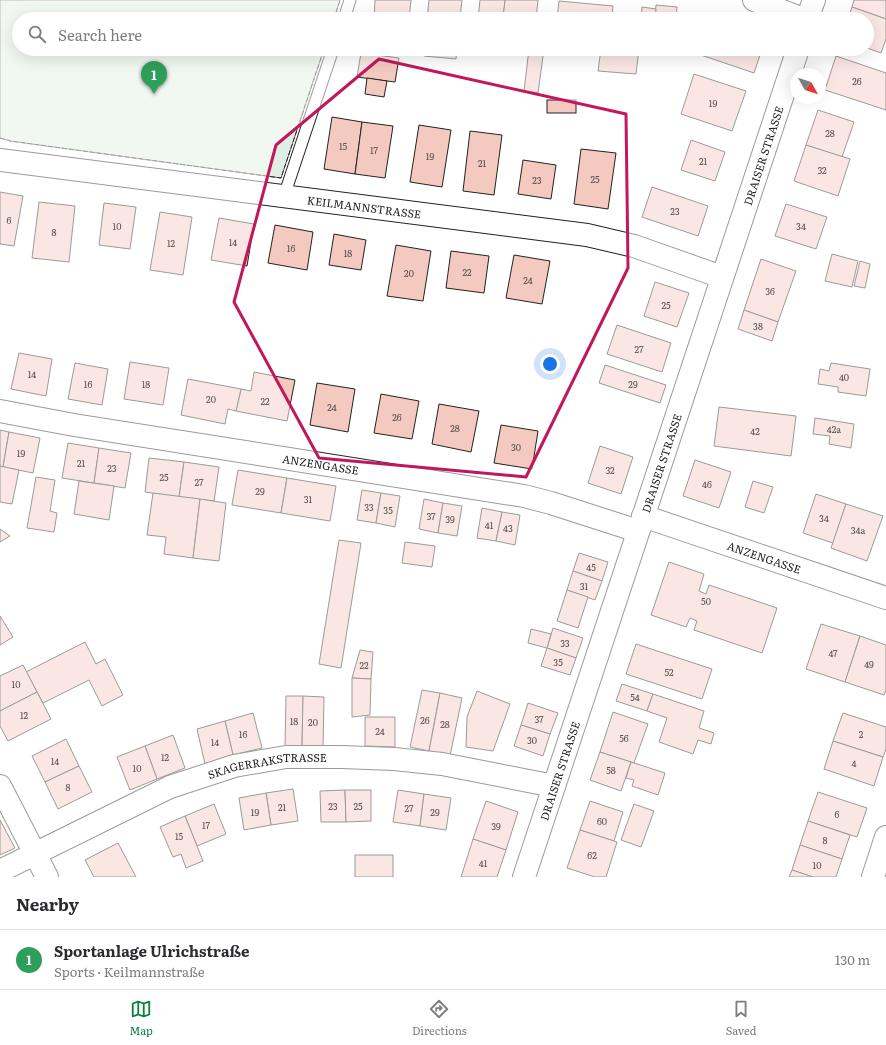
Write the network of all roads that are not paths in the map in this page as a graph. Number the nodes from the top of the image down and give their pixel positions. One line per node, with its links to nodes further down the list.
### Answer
1 (350, 0): 4 (lane)
2 (754, 0): 5 (street)
3 (814, 0): 6 (street)
4 (346, 12)
5 (785, 12)
6 (810, 12)
7 (332, 56): 10 (lane)
8 (796, 56): 11 (street, DRAISER STRASSE)
9 (0, 160): 10 (street, KEILMANNSTRASSE)
10 (284, 196): 11 (street, KEILMANNSTRASSE)
11 (722, 277): 13 (street, DRAISER STRASSE)
12 (0, 411): 13 (street, ANZENGASSE)
13 (641, 523): 14 (street, ANZENGASSE); 16 (street, DRAISER STRASSE)
14 (886, 598)
15 (0, 786): 18 (street)
16 (554, 786): 18 (street, SKAGERRAKSTRASSE); 21 (street, DRAISER STRASSE)
17 (886, 837): 22 (street)
18 (35, 853): 19 (street, SKAGERRAKSTRASSE); 20 (street)
19 (0, 871)
20 (47, 877)
21 (524, 877)
22 (873, 877)

